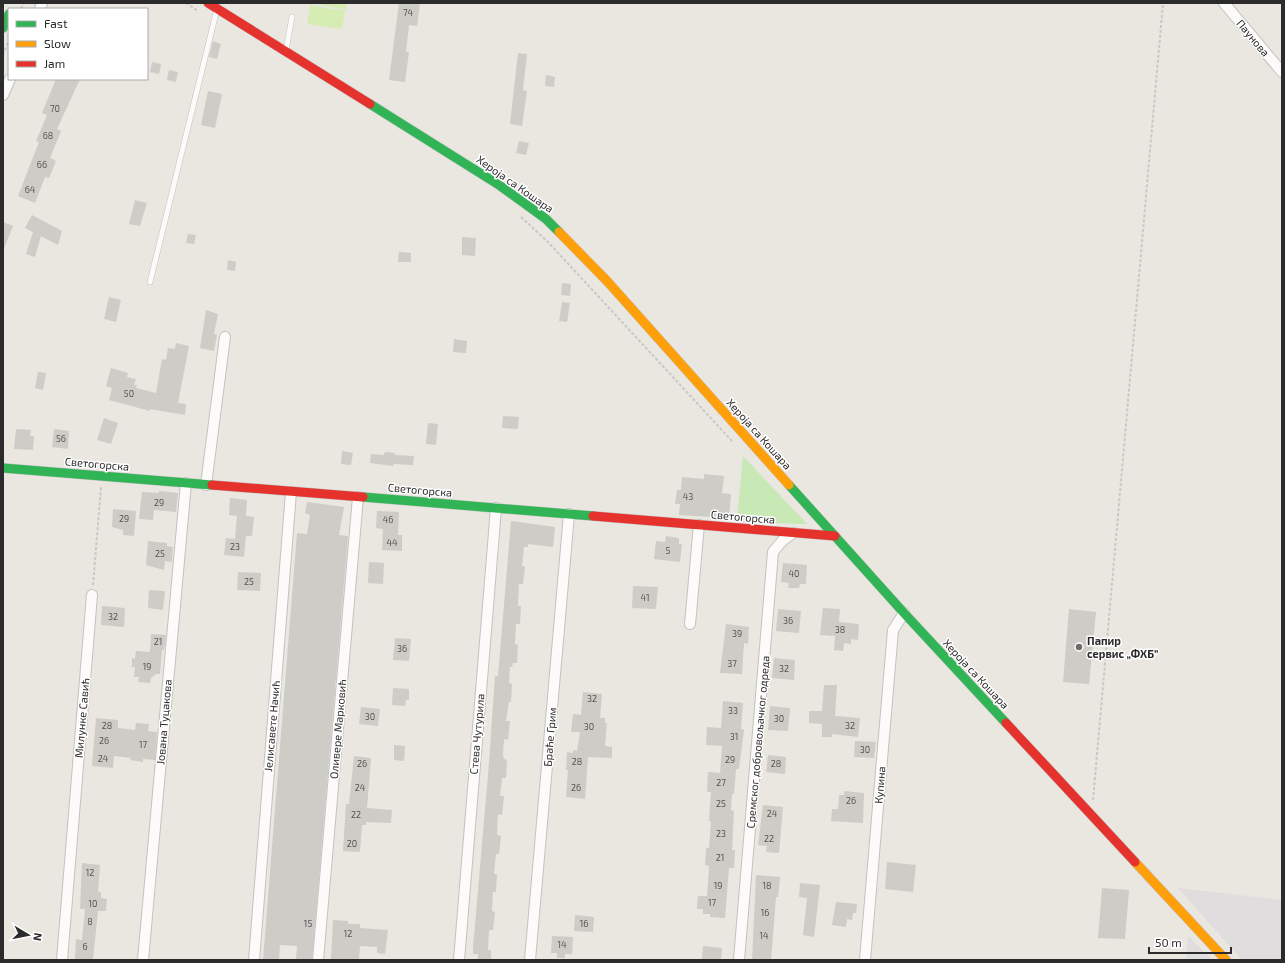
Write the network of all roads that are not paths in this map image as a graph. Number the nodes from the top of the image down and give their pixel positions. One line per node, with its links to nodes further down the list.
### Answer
1 (208, 3): 3 (street, Хероја са Кошара)
2 (1224, 3): 8 (street, Паунова)
3 (217, 8): 7 (street, Хероја са Кошара); 11 (lane)
4 (8, 16): 6 (street)
5 (292, 17): 7 (lane)
6 (3, 28)
7 (286, 51): 22 (street, Хероја са Кошара)
8 (1282, 72)
9 (10, 80): 10 (street)
10 (3, 95)
11 (150, 282)
12 (225, 337): 15 (street)
13 (3, 468): 14 (street, Светогорска)
14 (186, 483): 15 (street, Светогорска); 27 (street, Јована Туцакова)
15 (206, 485): 16 (street, Светогорска)
16 (291, 492): 17 (street, Светогорска); 28 (street, Јелисавете Начић)
17 (358, 497): 18 (street, Светогорска); 29 (street, Оливере Марковић)
18 (496, 508): 19 (street, Светогорска); 30 (street, Стева Чутурила)
19 (569, 514): 20 (street, Светогорска); 31 (street, Браће Грим)
20 (699, 525): 21 (street, Светогорска); 25 (street)
21 (792, 533): 22 (street, Светогорска); 32 (street, Сремског добровољачког одреда)
22 (835, 536): 24 (street, Хероја са Кошара)
23 (92, 595): 26 (street, Милунке Савић)
24 (904, 613): 33 (street, Купина); 34 (street, Хероја са Кошара)
25 (690, 624)
26 (62, 960)
27 (143, 960)
28 (254, 960)
29 (318, 960)
30 (459, 960)
31 (530, 960)
32 (740, 960)
33 (865, 960)
34 (1226, 960)

